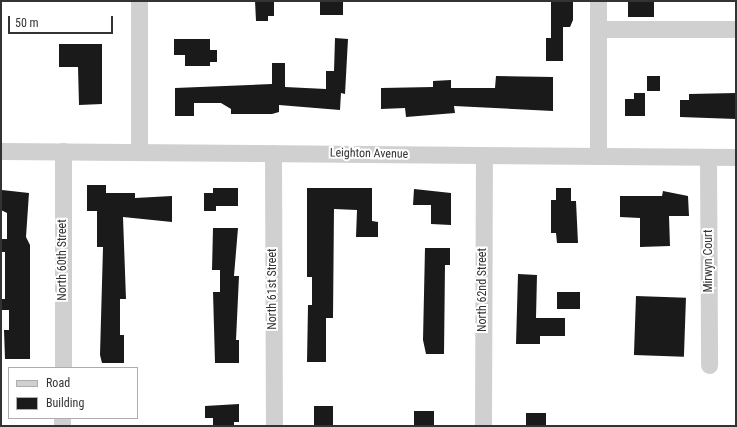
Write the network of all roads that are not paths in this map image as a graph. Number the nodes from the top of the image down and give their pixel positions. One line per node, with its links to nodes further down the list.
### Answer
1 (139, 1): 7 (street)
2 (598, 1): 4 (street)
3 (736, 29): 4 (street)
4 (598, 30): 10 (street)
5 (1, 151): 6 (street, Leighton Avenue)
6 (63, 151): 7 (street, Leighton Avenue); 14 (street, North 60th Street)
7 (139, 151): 8 (street, Leighton Avenue)
8 (273, 153): 9 (street, Leighton Avenue); 15 (street, North 61st Street)
9 (484, 155): 10 (street, Leighton Avenue); 16 (street, North 62nd Street)
10 (598, 156): 11 (street, Leighton Avenue)
11 (708, 157): 12 (street, Leighton Avenue); 13 (street, Mirwyn Court)
12 (736, 157)
13 (709, 365)
14 (62, 367)
15 (274, 426)
16 (483, 426)

